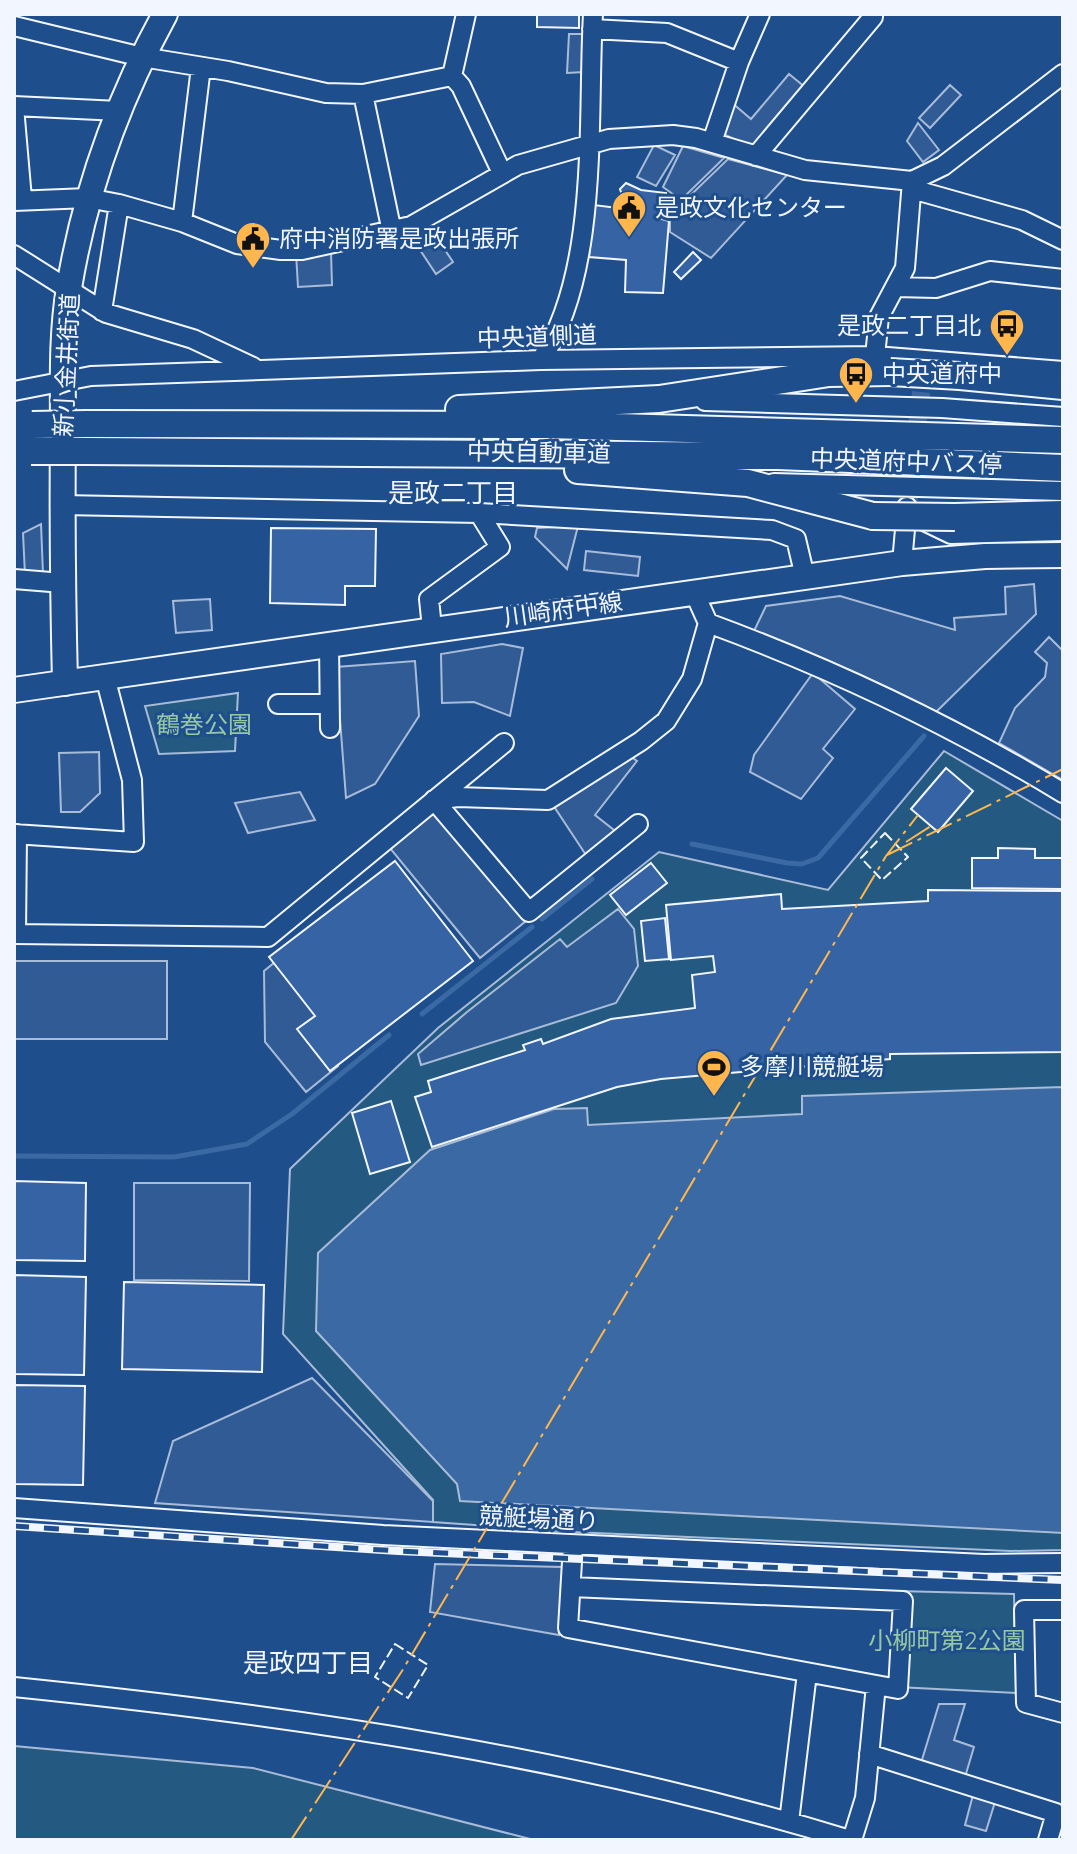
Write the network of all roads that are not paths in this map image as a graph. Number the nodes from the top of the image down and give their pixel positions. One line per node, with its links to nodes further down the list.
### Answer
1 (165, 14): 7 (main road, 新小金井街道)
2 (466, 14): 11 (street)
3 (760, 14): 8 (street)
4 (873, 17): 17 (street)
5 (592, 22): 8 (street); 16 (street)
6 (14, 26): 7 (street)
7 (142, 57): 9 (street); 14 (main road, 新小金井街道)
8 (739, 62): 15 (street)
9 (201, 67): 12 (street); 23 (street)
10 (1063, 74): 19 (street)
11 (452, 76): 12 (street); 18 (street)
12 (363, 94): 24 (street)
13 (14, 106): 14 (street); 21 (street)
14 (119, 111): 20 (main road, 新小金井街道)
15 (712, 142): 16 (street); 17 (street)
16 (590, 144): 18 (street); 32 (street)
17 (756, 156): 19 (street)
18 (502, 173): 24 (street)
19 (912, 185): 25 (street); 28 (street)
20 (88, 198): 21 (street); 22 (street); 29 (main road, 新小金井街道)
21 (18, 200)
22 (119, 204): 23 (street); 30 (street)
23 (182, 222): 24 (street)
24 (392, 232)
25 (1063, 240)
26 (14, 255): 29 (street)
27 (1063, 279): 28 (street)
28 (896, 287): 33 (street)
29 (69, 290): 30 (street); 36 (main road, 新小金井街道)
30 (102, 311): 34 (street)
31 (925, 359): 33 (street, 中央道側道); 35 (street, 中央道側道); 39 (street)
32 (541, 360): 33 (street, 中央道側道); 34 (street, 中央道側道)
33 (882, 364): 37 (highway, bridge); 40 (highway)
34 (257, 369): 36 (street, 中央道側道)
35 (1063, 371)
36 (63, 384): 38 (street, 中央道側道); 50 (main road, 新小金井街道)
37 (1063, 386)
38 (14, 391)
39 (921, 392)
40 (659, 399): 41 (street); 43 (highway)
41 (1063, 417)
42 (14, 425): 43 (highway, 中央自動車道, bridge)
43 (140, 425): 44 (highway, 中央自動車道)
44 (1063, 440)
45 (14, 451): 46 (highway, 中央自動車道, bridge)
46 (151, 453): 47 (highway, 中央自動車道); 48 (highway)
47 (1063, 468)
48 (748, 483): 49 (street, 中央道府中バス停); 52 (highway, bridge)
49 (1063, 491)
50 (62, 505): 51 (street); 58 (main road, 新小金井街道)
51 (479, 513): 56 (street); 61 (street)
52 (1063, 514)
53 (1063, 531): 55 (street)
54 (1063, 555): 55 (main road, 川崎府中線)
55 (902, 563): 56 (main road, 川崎府中線)
56 (805, 577): 59 (main road, 川崎府中線)
57 (14, 579): 58 (street)
58 (63, 583): 64 (main road, 新小金井街道)
59 (694, 592): 60 (street); 61 (main road, 川崎府中線)
60 (708, 623): 70 (street); 71 (street)
61 (432, 628): 62 (main road, 川崎府中線)
62 (329, 644): 63 (main road, 川崎府中線); 67 (street)
63 (105, 677): 64 (main road, 川崎府中線); 73 (street)
64 (65, 683): 65 (main road)
65 (14, 690)
66 (278, 704): 67 (street)
67 (329, 704): 68 (street)
68 (330, 728)
69 (504, 743): 71 (street)
70 (1063, 793)
71 (434, 800): 72 (street); 74 (street)
72 (638, 824)
73 (15, 834): 74 (street)
74 (15, 934)
75 (14, 1508): 76 (street, 競艇場通り)
76 (573, 1545): 77 (street, 競艇場通り); 78 (street)
77 (1063, 1563)
78 (571, 1587): 80 (street); 81 (street)
79 (1063, 1610): 83 (street)
80 (807, 1673): 81 (street); 85 (street)
81 (876, 1685): 84 (street)
82 (14, 1687): 85 (street)
83 (1063, 1713)
84 (869, 1754): 86 (street); 87 (street)
85 (789, 1822): 86 (street)
86 (851, 1840)
87 (1048, 1840)

